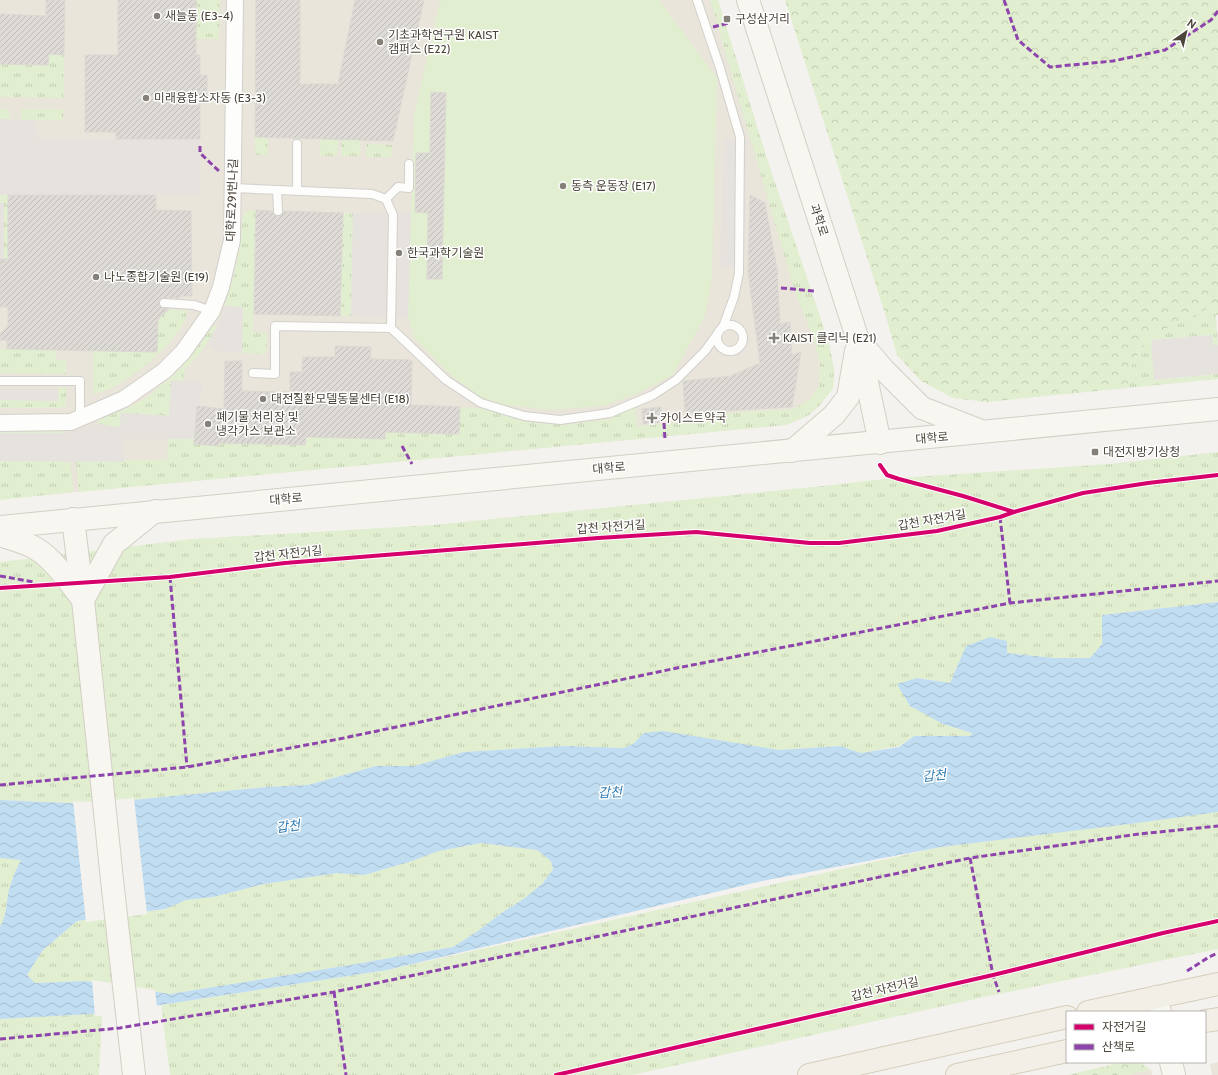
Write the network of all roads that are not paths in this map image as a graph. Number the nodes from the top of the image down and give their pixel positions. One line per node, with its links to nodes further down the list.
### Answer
1 (235, 0): 6 (street, 대학로291번나길)
2 (697, 0): 13 (lane)
3 (748, 0): 14 (main road, 과학로)
4 (297, 144): 8 (lane)
5 (409, 164): 9 (lane)
6 (233, 188): 7 (lane); 12 (street, 대학로291번나길)
7 (277, 190): 8 (lane); 10 (lane)
8 (297, 190): 9 (lane)
9 (386, 199): 13 (lane)
10 (278, 211)
11 (164, 303): 12 (lane)
12 (212, 311): 18 (street, 대학로291번나길)
13 (391, 328): 15 (lane)
14 (858, 340): 20 (main road); 21 (main road, 과학로); 22 (main road)
15 (253, 373)
16 (0, 380): 18 (lane)
17 (1218, 409): 20 (main road, 대학로)
18 (80, 418): 19 (street, 대학로291번나길)
19 (0, 423)
20 (986, 433): 21 (main road, 대학로)
21 (880, 443): 22 (main road, 대학로)
22 (792, 451): 23 (main road, 대학로)
23 (155, 511): 24 (main road, 대학로); 27 (main road)
24 (73, 519): 25 (main road, 대학로); 27 (main road)
25 (0, 527)
26 (0, 535): 27 (main road)
27 (84, 600): 36 (main road)
28 (1218, 984): 29 (main road)
29 (1158, 1004): 30 (main road)
30 (1097, 1011)
31 (1066, 1017): 37 (main road)
32 (1218, 1019): 33 (main road)
33 (1206, 1021)
34 (1066, 1051): 38 (main road)
35 (1171, 1063): 39 (main road)
36 (134, 1075)
37 (809, 1075)
38 (957, 1075)
39 (1174, 1075)

